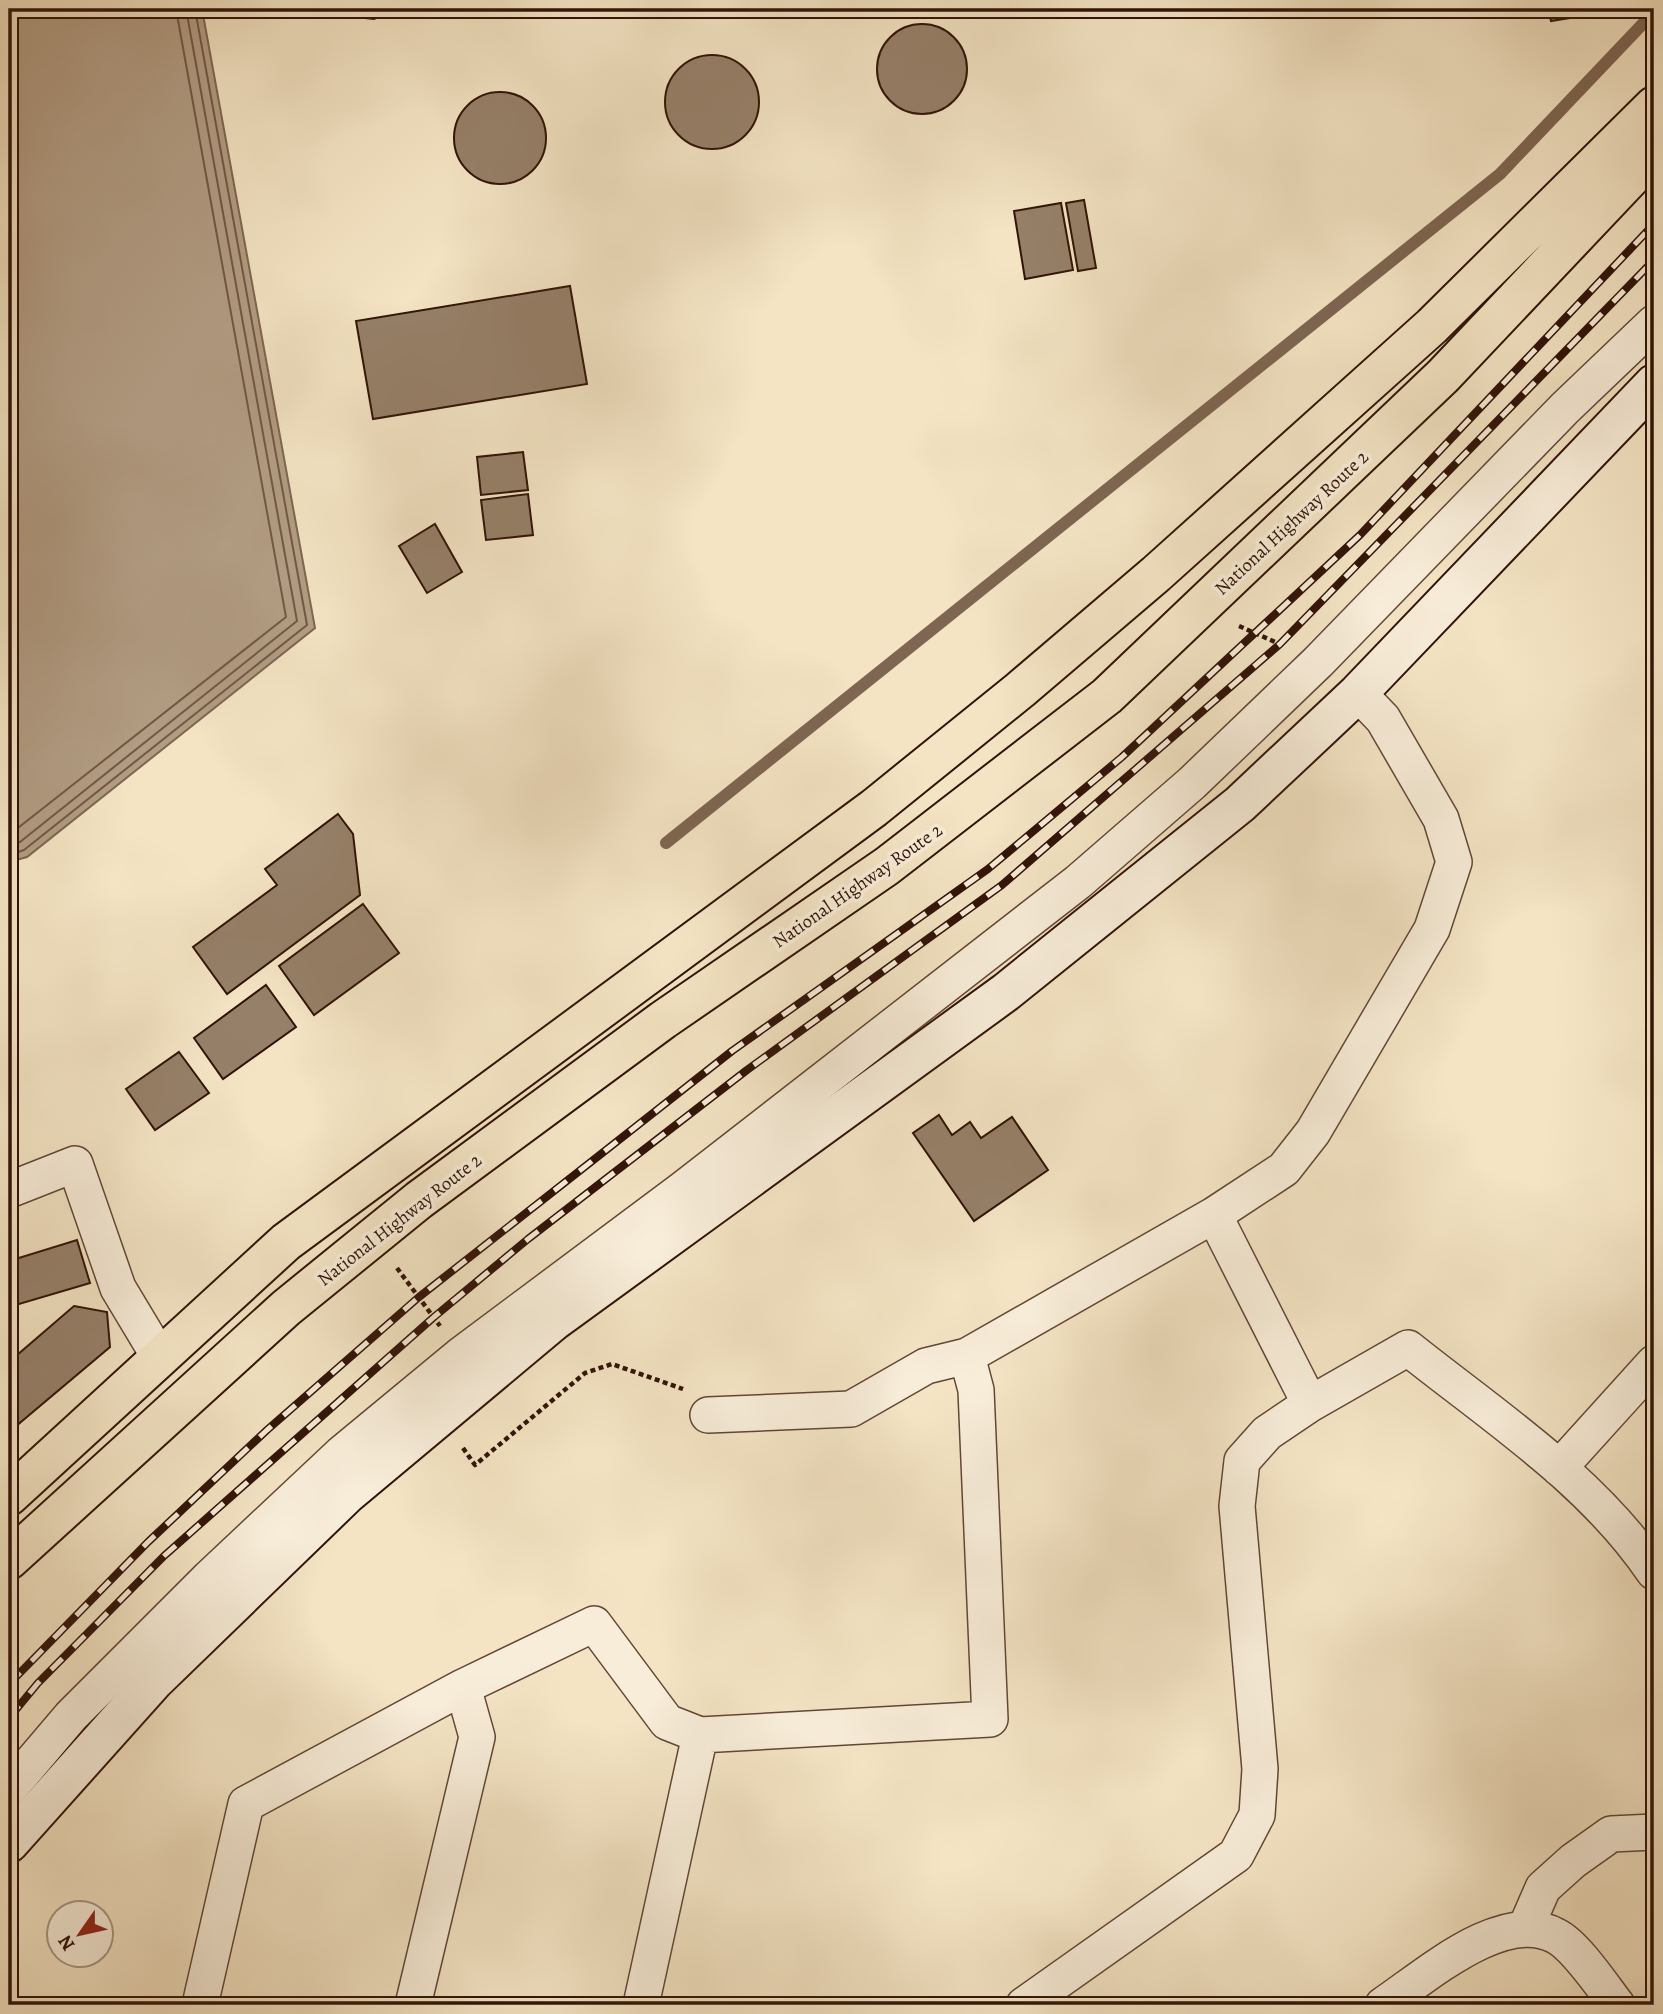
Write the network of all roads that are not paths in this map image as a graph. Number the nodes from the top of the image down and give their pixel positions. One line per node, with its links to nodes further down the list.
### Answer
1 (1654, 106): 9 (highway)
2 (1654, 153): 15 (highway, National Highway Route 2)
3 (1654, 323): 19 (street)
4 (1654, 384): 5 (street)
5 (1357, 693): 7 (street); 21 (street)
6 (9, 1190): 9 (street)
7 (1214, 1214): 8 (street); 11 (street)
8 (967, 1356): 12 (street); 18 (street)
9 (160, 1358): 14 (highway)
10 (1654, 1363): 13 (street)
11 (1310, 1404): 13 (street); 26 (street)
12 (708, 1415)
13 (1559, 1468): 16 (street)
14 (9, 1496)
15 (9, 1560)
16 (1654, 1572)
17 (463, 1687): 18 (street); 23 (street); 24 (street)
18 (700, 1735): 25 (street)
19 (9, 1789)
20 (1654, 1832): 22 (street)
21 (9, 1843)
22 (1526, 1927): 27 (street); 28 (street)
23 (200, 2005)
24 (413, 2005)
25 (641, 2005)
26 (1024, 2005)
27 (1383, 2005)
28 (1616, 2005)

